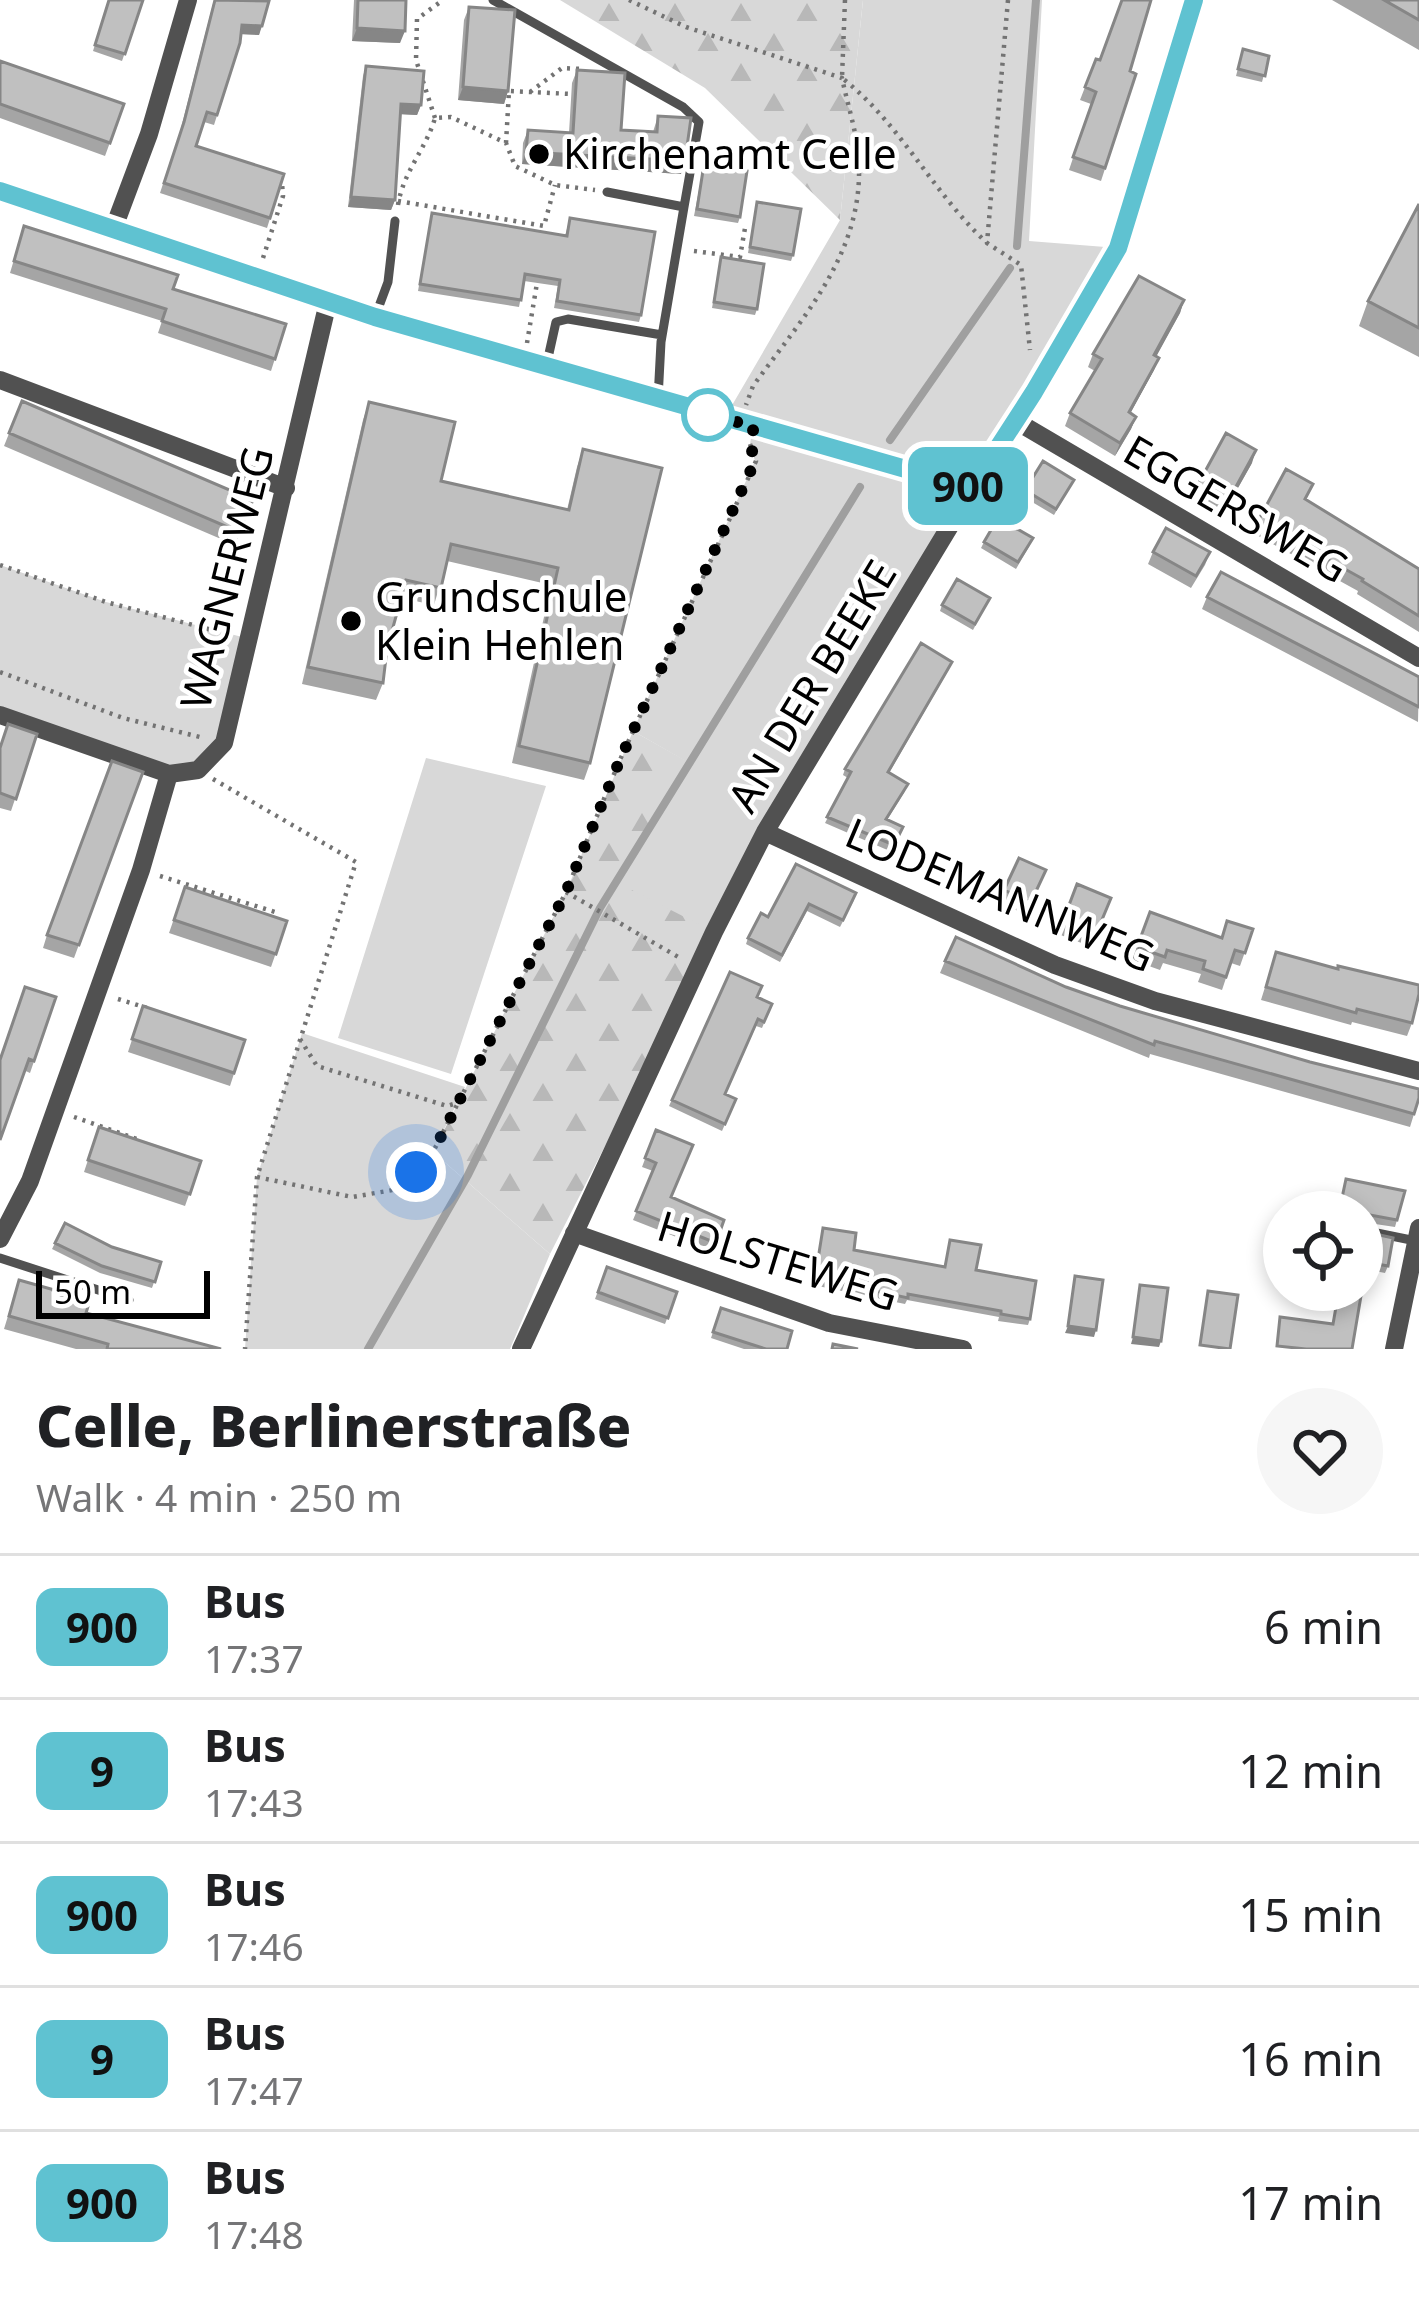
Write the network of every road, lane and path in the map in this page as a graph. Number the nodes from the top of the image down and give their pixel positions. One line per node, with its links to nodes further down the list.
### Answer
1 (188, 0): 25 (street)
2 (443, 0): 9 (path)
3 (494, 0): 10 (lane)
4 (629, 0): 11 (path)
5 (845, 0): 11 (path)
6 (1007, 0): 27 (path)
7 (1194, 0): 41 (street, AN DER BEEKE)
8 (400, 32): 9 (path)
9 (417, 33): 14 (path)
10 (588, 52): 12 (path); 21 (lane)
11 (842, 77): 27 (path); 42 (path)
12 (530, 92): 13 (path); 15 (path)
13 (572, 94)
14 (435, 118): 15 (path); 20 (path)
15 (506, 143): 17 (path)
16 (281, 179): 31 (path)
17 (555, 185): 19 (path); 23 (path)
18 (0, 191): 25 (street)
19 (607, 192): 21 (lane)
20 (398, 202): 22 (path); 23 (path)
21 (684, 206): 28 (lane)
22 (395, 220): 34 (lane)
23 (544, 226): 26 (path)
24 (745, 228): 29 (path)
25 (113, 230): 31 (street)
26 (542, 238)
27 (986, 243): 36 (path)
28 (677, 248): 29 (path); 35 (lane)
29 (740, 257): 30 (path)
30 (739, 267)
31 (256, 278): 33 (street)
32 (537, 283): 37 (path)
33 (328, 302): 34 (street); 43 (street, WAGNERWEG)
34 (375, 317): 37 (street)
35 (662, 335): 38 (lane); 40 (lane)
36 (1030, 350)
37 (525, 360): 38 (street)
38 (546, 367): 40 (street)
39 (0, 380): 43 (street)
40 (658, 399): 42 (street)
41 (1016, 421): 44 (street, AN DER BEEKE); 47 (street, EGGERSWEG)
42 (754, 426): 44 (street); 55 (path)
43 (286, 488): 46 (street, WAGNERWEG)
44 (972, 488): 53 (street, AN DER BEEKE)
45 (0, 565): 46 (path)
46 (250, 639): 50 (street, WAGNERWEG)
47 (1419, 658)
48 (0, 672): 50 (path)
49 (0, 715): 52 (street)
50 (224, 743): 51 (street, WAGNERWEG)
51 (198, 770): 52 (street, WAGNERWEG); 60 (path)
52 (169, 774): 54 (street)
53 (765, 832): 57 (street, AN DER BEEKE); 61 (street, LODEMANNWEG)
54 (141, 870): 56 (path); 58 (street)
55 (566, 892): 57 (path); 62 (path)
56 (275, 912)
57 (698, 969): 67 (street, AN DER BEEKE)
58 (98, 993): 59 (path); 63 (street)
59 (158, 1012)
60 (300, 1039): 62 (path); 65 (path)
61 (1419, 1071)
62 (457, 1102): 65 (path)
63 (56, 1111): 64 (path); 69 (street)
64 (154, 1145)
65 (257, 1177): 72 (path)
66 (1383, 1232): 68 (lane)
67 (574, 1233): 73 (street, AN DER BEEKE); 74 (street, HOLSTEWEG)
68 (1418, 1234): 75 (street)
69 (0, 1239)
70 (0, 1258): 71 (lane)
71 (129, 1300)
72 (244, 1349)
73 (521, 1349)
74 (963, 1349)
75 (1394, 1349)

